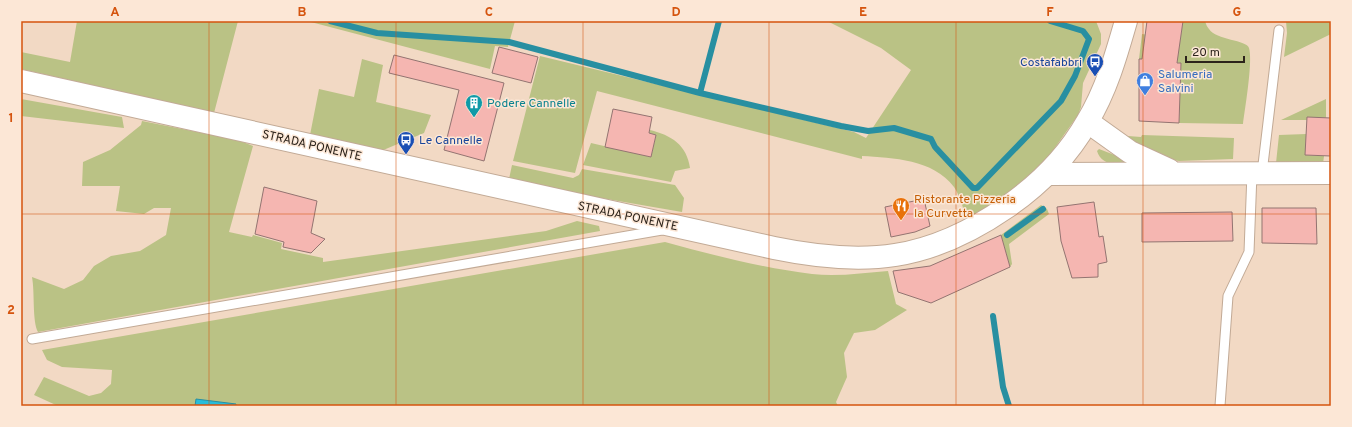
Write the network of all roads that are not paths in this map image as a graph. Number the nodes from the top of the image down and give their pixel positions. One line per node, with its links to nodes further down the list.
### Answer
1 (1126, 21): 4 (main road, STRADA PONENTE)
2 (1279, 30): 6 (lane)
3 (21, 80): 9 (main road, STRADA PONENTE)
4 (1088, 122): 5 (main road); 8 (main road, STRADA PONENTE)
5 (1179, 173): 6 (main road); 8 (main road)
6 (1257, 173): 7 (main road); 11 (lane)
7 (1331, 173)
8 (1048, 174): 9 (main road, STRADA PONENTE)
9 (679, 227): 10 (lane)
10 (32, 339)
11 (1220, 406)

